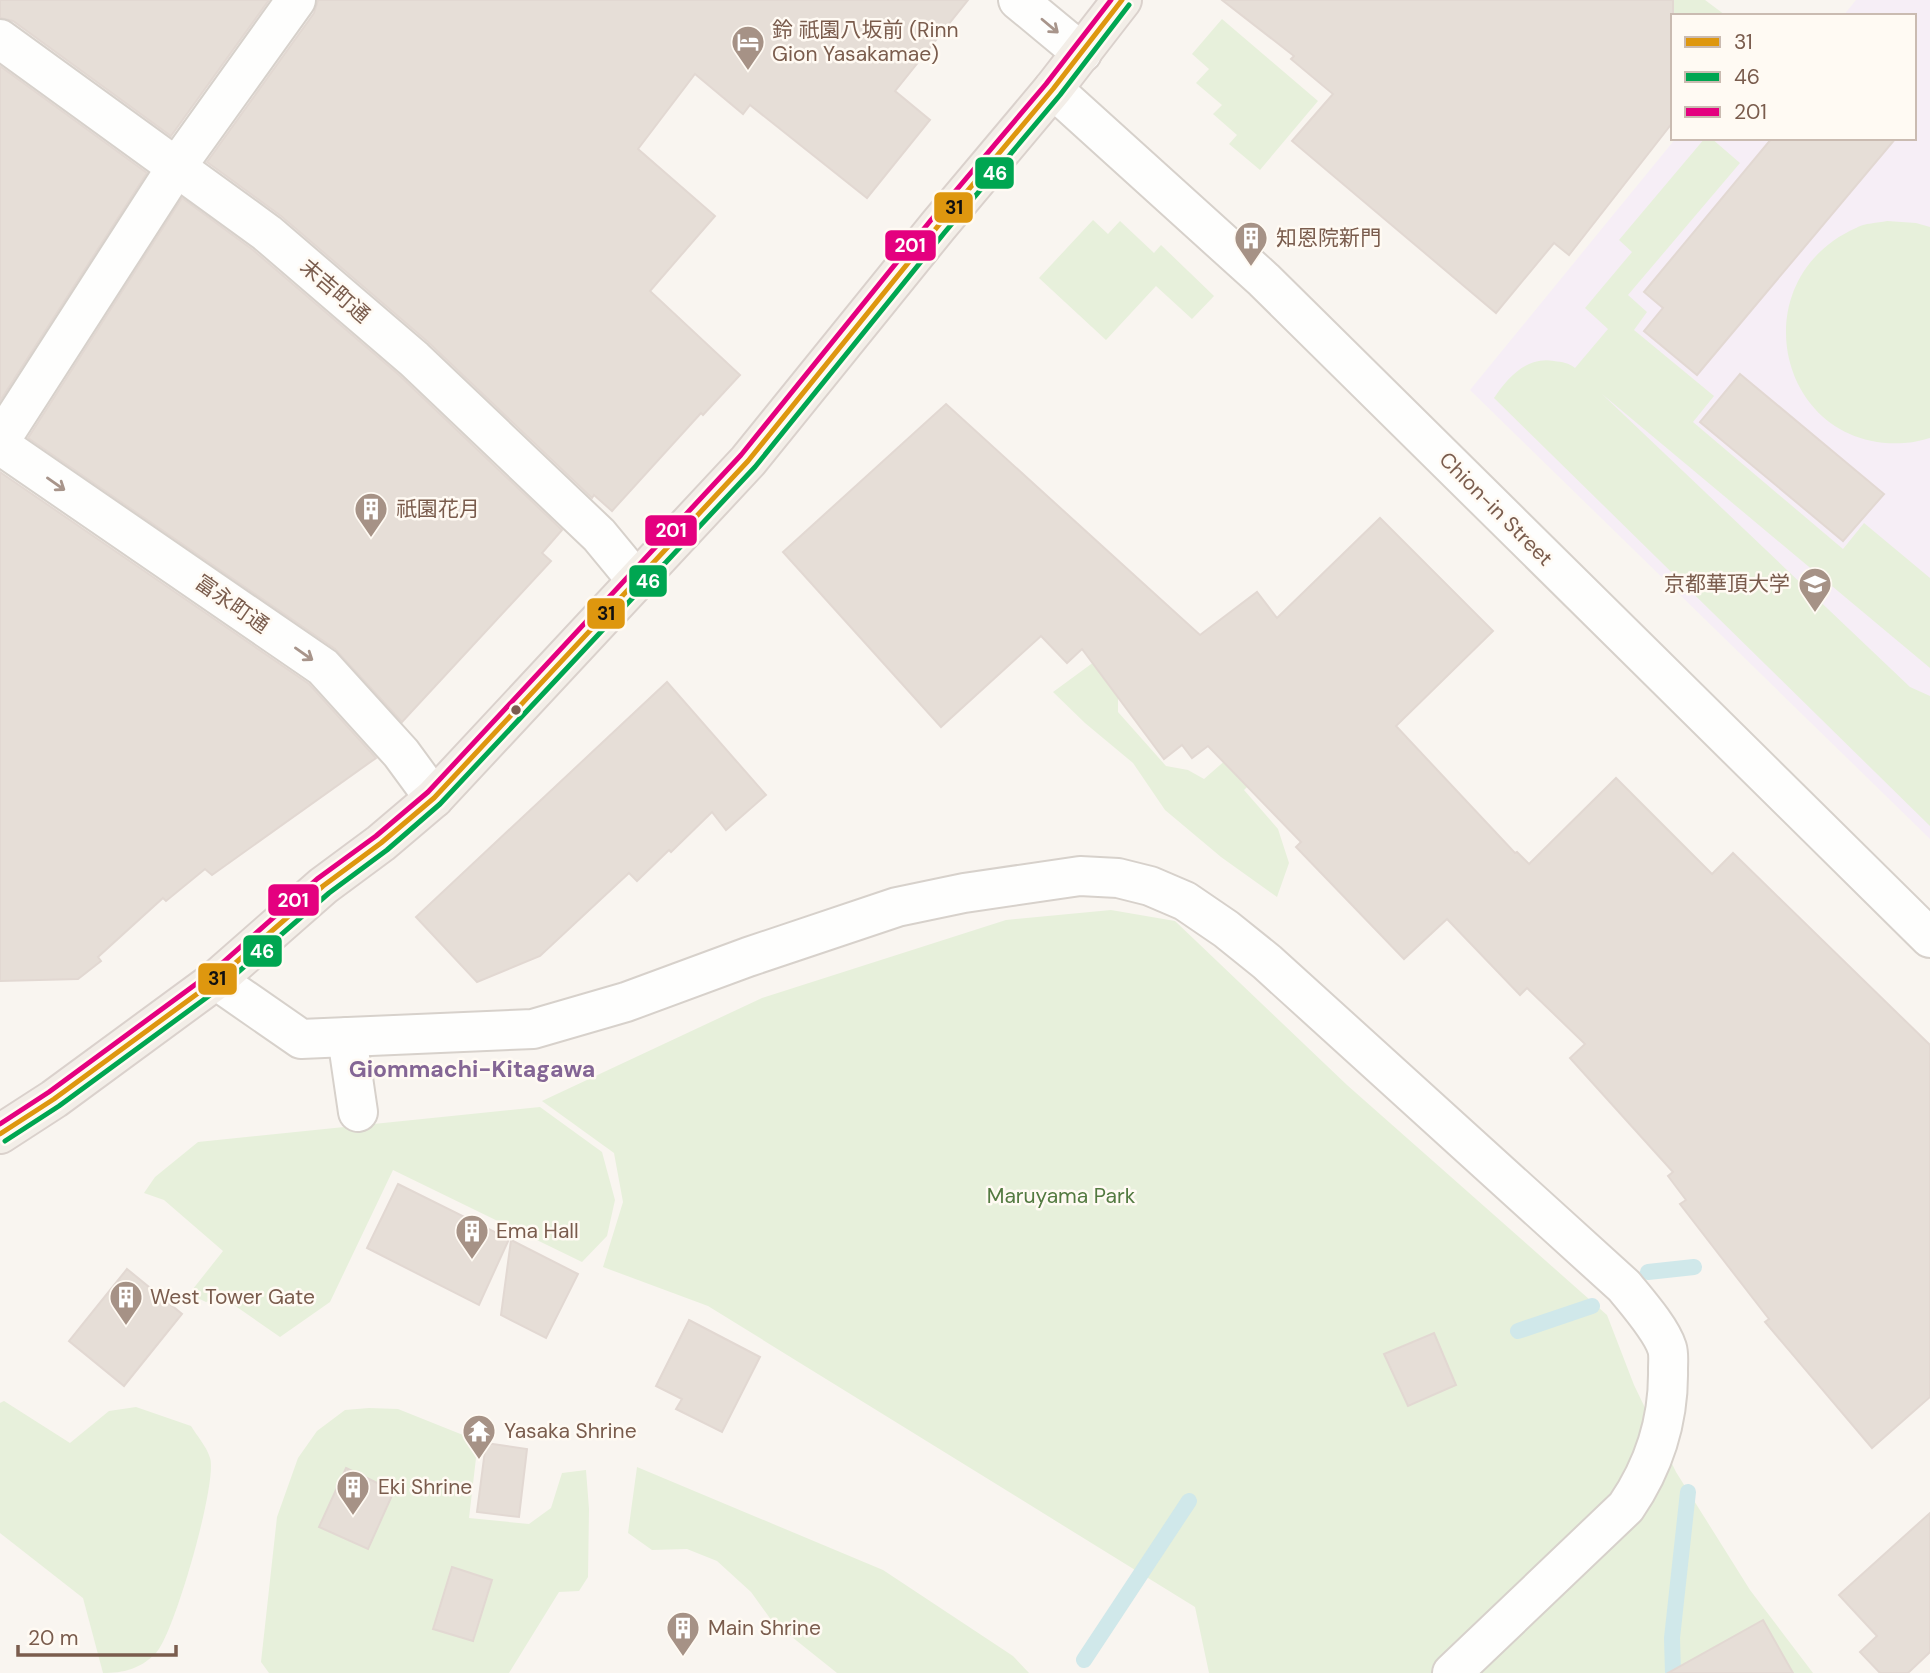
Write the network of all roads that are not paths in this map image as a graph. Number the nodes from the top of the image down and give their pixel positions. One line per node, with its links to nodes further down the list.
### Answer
1 (296, 0): 7 (street)
2 (1018, 0): 5 (street, one-way to 5)
3 (1122, 0): 5 (main road)
4 (0, 39): 7 (street, 末吉町通)
5 (1082, 53): 6 (main road)
6 (1053, 89): 9 (main road); 11 (street, Chion-in Street)
7 (177, 166): 8 (street); 9 (street, 末吉町通)
8 (0, 443): 10 (street, 富永町通, one-way to 10)
9 (637, 581): 10 (main road)
10 (434, 798): 12 (main road)
11 (1930, 938)
12 (216, 980): 15 (street); 17 (main road)
13 (451, 1018): 14 (street)
14 (387, 1036): 15 (street); 18 (street)
15 (347, 1037): 16 (street)
16 (358, 1112)
17 (0, 1134)
18 (1452, 1673)

